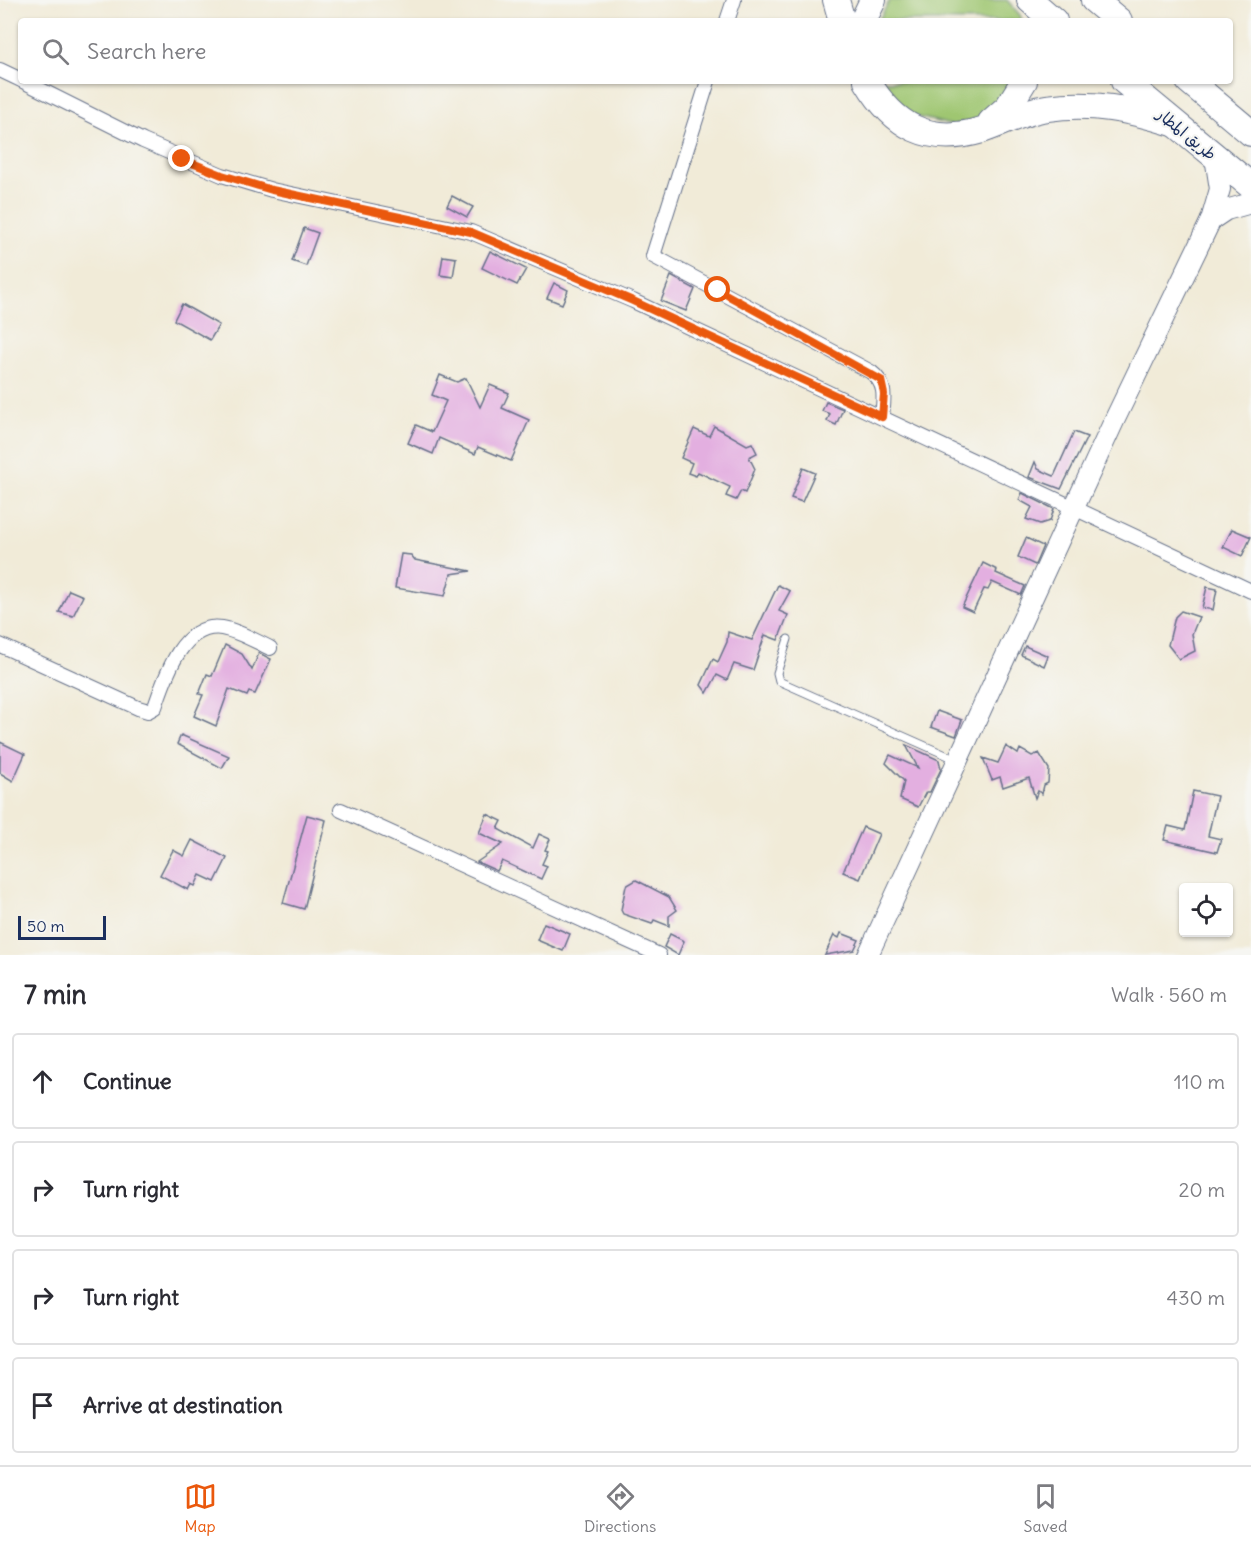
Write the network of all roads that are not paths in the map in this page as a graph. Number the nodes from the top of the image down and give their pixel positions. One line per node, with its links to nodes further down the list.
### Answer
1 (734, 0): 7 (street)
2 (836, 0): 8 (highway)
3 (873, 0): 9 (highway)
4 (1025, 0): 10 (highway)
5 (1030, 0): 11 (highway)
6 (1094, 0): 12 (highway)
7 (728, 18)
8 (841, 18)
9 (864, 18)
10 (1030, 18)
11 (1051, 18)
12 (1115, 18)
13 (0, 70): 14 (street)
14 (18, 78)
15 (30, 84): 28 (street)
16 (707, 84): 28 (street)
17 (869, 84): 22 (highway)
18 (1022, 84): 22 (highway)
19 (1128, 84): 21 (highway, طريق المطار)
20 (1193, 84): 23 (highway)
21 (1173, 123): 22 (highway); 24 (highway, طريق المطار)
22 (981, 130)
23 (1251, 133)
24 (1215, 157): 25 (highway, طريق المطار); 27 (street)
25 (1251, 186)
26 (1251, 203): 27 (street)
27 (1211, 220): 29 (street)
28 (882, 417): 29 (street)
29 (1074, 508): 30 (street); 34 (street)
30 (1251, 591)
31 (788, 639): 34 (lane)
32 (0, 645): 33 (street)
33 (270, 648)
34 (958, 760): 37 (street)
35 (341, 810): 36 (street)
36 (659, 955)
37 (868, 955)

